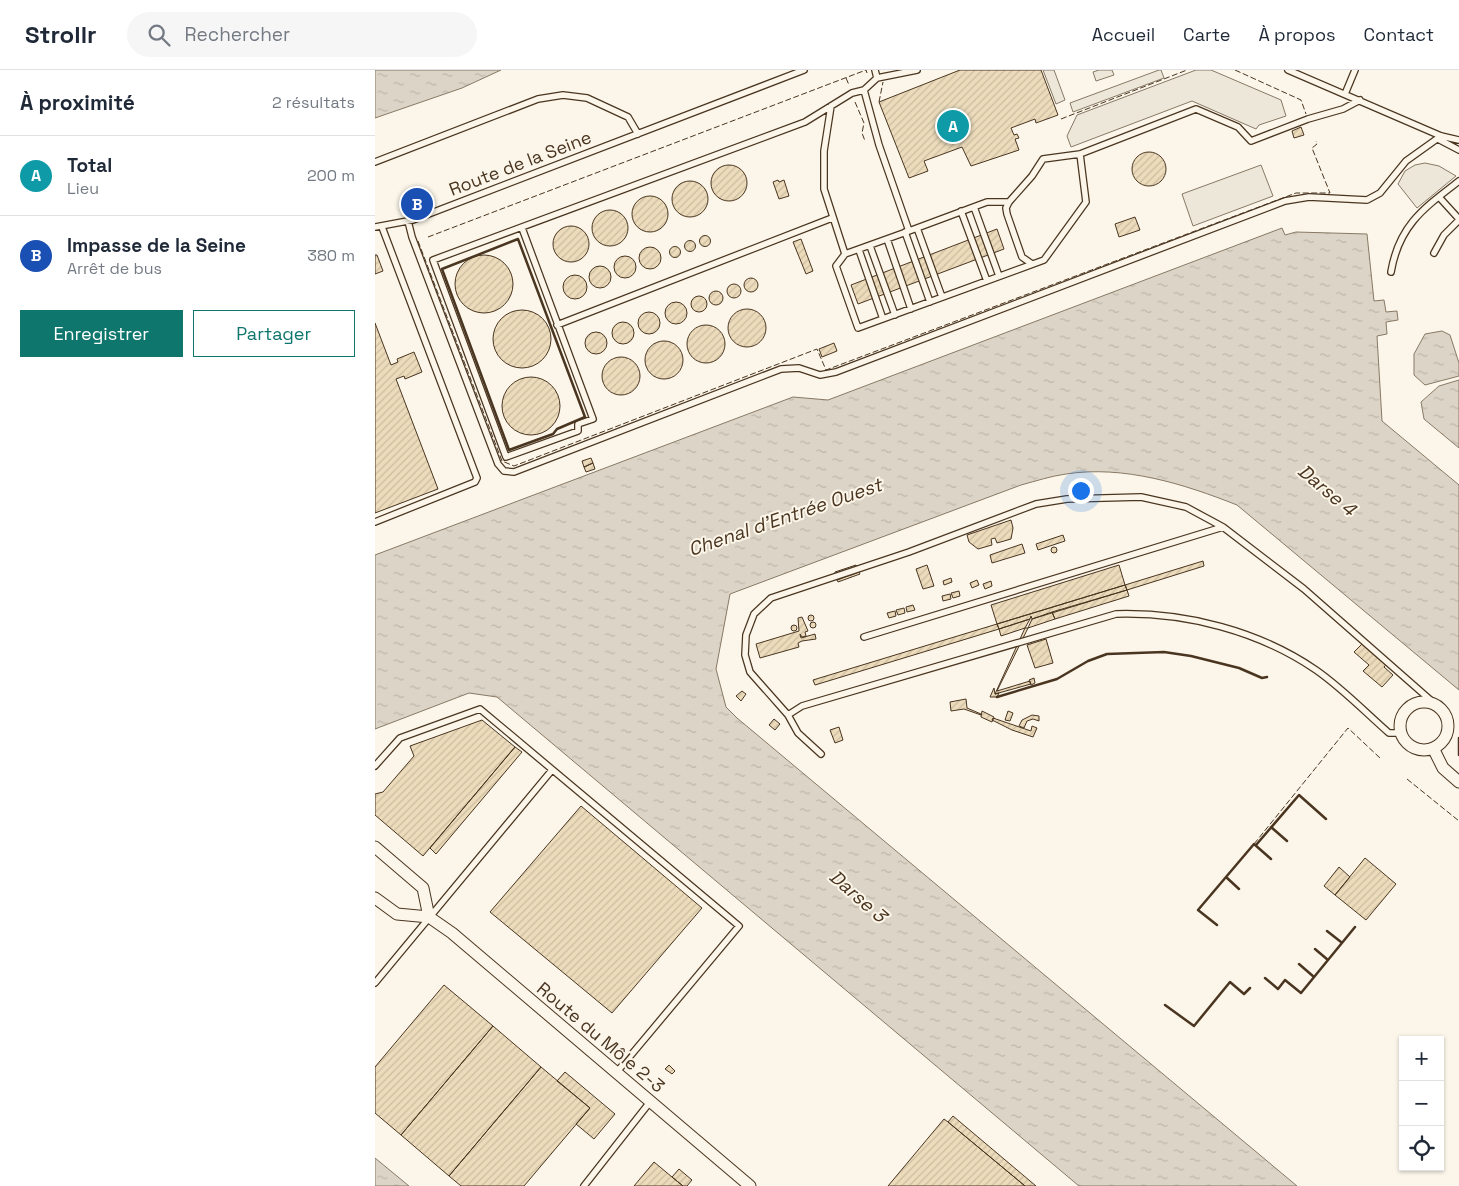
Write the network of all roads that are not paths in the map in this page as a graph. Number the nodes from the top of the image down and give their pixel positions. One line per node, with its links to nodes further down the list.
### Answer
1 (805, 70): 11 (lane, Route de la Seine)
2 (875, 70): 6 (lane)
3 (917, 70): 6 (lane)
4 (1288, 70): 8 (lane)
5 (1355, 70): 8 (lane)
6 (877, 78): 7 (lane)
7 (864, 90): 10 (lane); 29 (lane)
8 (1345, 94): 9 (lane)
9 (1360, 100): 12 (lane); 15 (lane)
10 (831, 106): 22 (lane); 27 (lane)
11 (637, 134): 16 (lane, Route de la Seine); 24 (lane, Route de la Seine)
12 (1440, 138): 13 (lane); 14 (lane); 24 (lane)
13 (1459, 140)
14 (1459, 150)
15 (1080, 154): 19 (lane); 35 (lane)
16 (375, 162)
17 (1459, 181): 18 (lane)
18 (1439, 196): 23 (lane); 36 (lane)
19 (1009, 202): 20 (lane); 35 (lane)
20 (974, 207): 21 (lane); 37 (lane)
21 (961, 211): 28 (lane); 38 (lane)
22 (832, 218): 34 (lane); 44 (lane)
23 (1459, 220): 33 (lane)
24 (410, 221): 25 (lane, Route de la Seine)
25 (382, 226): 26 (lane, Route de la Seine); 45 (lane)
26 (375, 227)
27 (522, 228): 44 (lane); 44 (lane)
28 (917, 228): 29 (lane); 39 (lane)
29 (907, 232): 30 (lane); 40 (lane)
30 (887, 239): 31 (lane); 41 (lane)
31 (870, 246): 32 (lane); 42 (lane)
32 (859, 250): 34 (lane); 43 (lane)
33 (1434, 253)
34 (845, 254): 43 (lane)
35 (1032, 264): 37 (lane)
36 (1391, 272)
37 (999, 276): 38 (lane)
38 (987, 281): 39 (lane)
39 (942, 297): 40 (lane)
40 (930, 302): 41 (lane)
41 (911, 309): 42 (lane)
42 (895, 315): 43 (lane)
43 (883, 319)
44 (557, 325)
45 (375, 522)
46 (1223, 527): 47 (lane); 48 (lane); 49 (lane)
47 (864, 637)
48 (1435, 704): 50 (street); 51 (street)
49 (788, 715): 50 (lane); 52 (lane)
50 (1401, 733): 51 (street)
51 (1433, 748): 55 (street)
52 (821, 754)
53 (375, 766): 54 (lane)
54 (552, 770): 58 (lane); 60 (lane)
55 (1459, 782)
56 (375, 848): 58 (street)
57 (375, 898): 58 (street, Route du Môle 2-3)
58 (429, 917): 59 (lane); 60 (street, Route du Môle 2-3)
59 (375, 983)
60 (616, 1073): 61 (street, Route du Môle 2-3)
61 (650, 1102): 62 (lane); 63 (street, Route du Môle 2-3)
62 (584, 1186)
63 (750, 1186)

